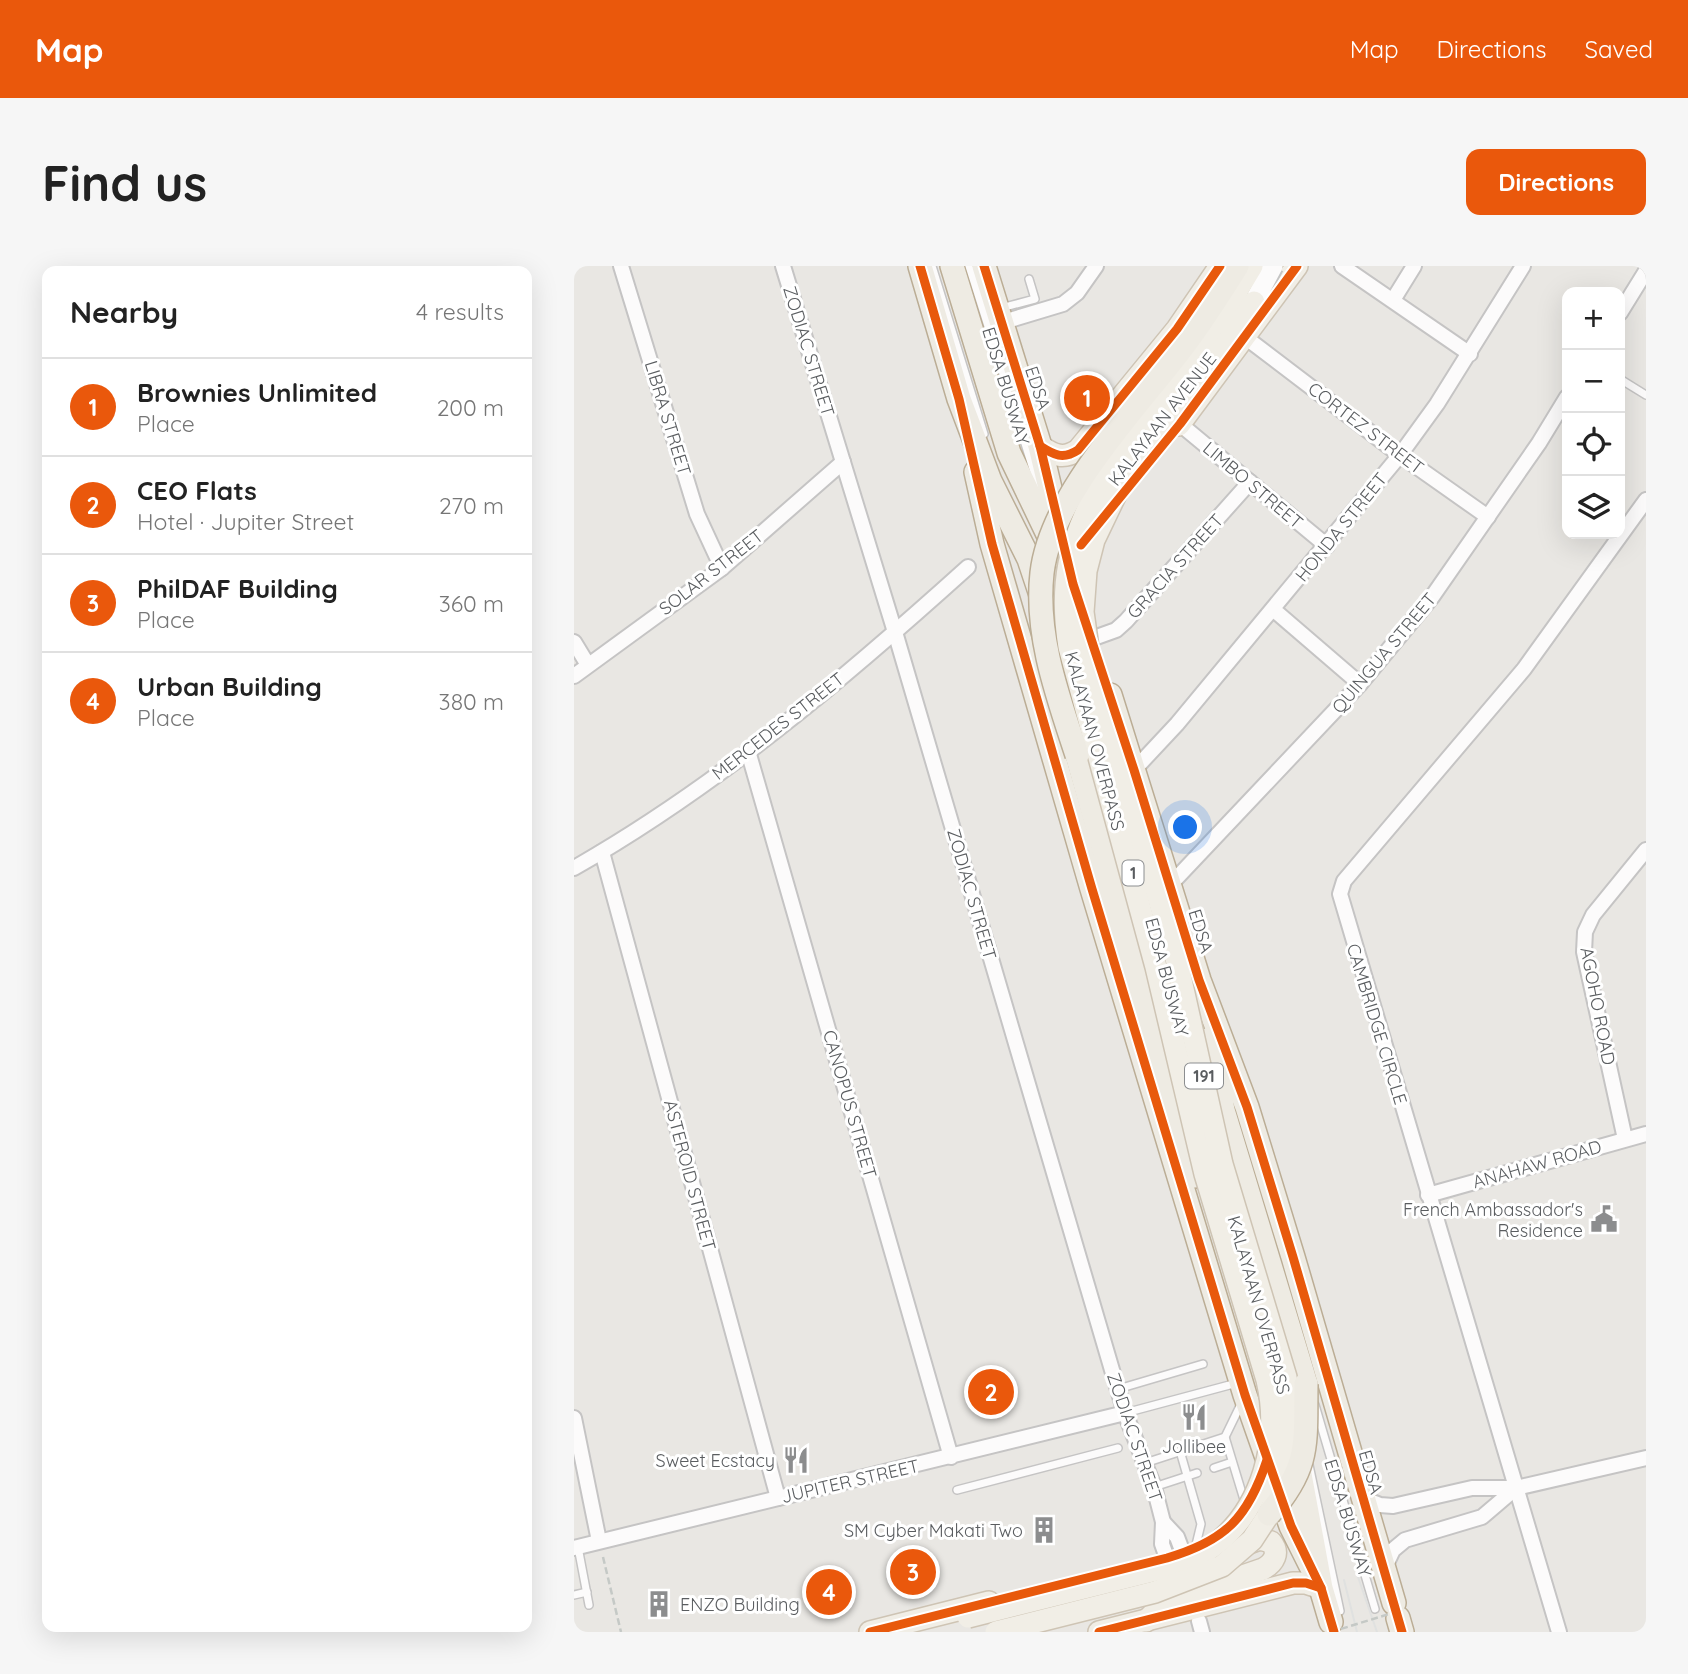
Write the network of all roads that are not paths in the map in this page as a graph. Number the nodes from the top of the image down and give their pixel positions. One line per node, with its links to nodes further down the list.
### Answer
1 (621, 266): 45 (street, LIBRA STREET)
2 (783, 266): 36 (street, ZODIAC STREET)
3 (920, 266): 28 (highway, 1)
4 (932, 266): 32 (lane, EDSA BUSWAY)
5 (952, 266): 46 (highway)
6 (969, 266): 46 (lane, EDSA BUSWAY)
7 (984, 266): 23 (highway, EDSA / 1)
8 (1097, 266): 21 (street)
9 (1220, 266): 31 (main road)
10 (1237, 266): 99 (highway, bridge)
11 (1252, 266): 107 (main road, KALAYAAN OVERPASS / 191, bridge)
12 (1274, 266): 20 (main road, KALAYAAN OVERPASS / 191, bridge); 37 (main road, KALAYAAN AVENUE)
13 (1295, 266): 20 (main road); 24 (main road)
14 (1342, 266): 19 (street)
15 (1415, 266): 19 (street)
16 (1523, 266): 25 (street, HONDA STREET)
17 (1646, 271): 22 (street)
18 (1030, 279): 21 (lane)
19 (1393, 300): 25 (street)
20 (1254, 302): 93 (main road, KALAYAAN OVERPASS / 191, bridge)
21 (1036, 305): 23 (street)
22 (1625, 305)
23 (998, 316): 33 (highway, EDSA / 1)
24 (1245, 337): 30 (main road); 35 (street, CORTEZ STREET)
25 (1469, 354): 35 (street, HONDA STREET)
26 (1625, 382): 27 (lane)
27 (1646, 395)
28 (959, 398): 70 (highway, 1); 99 (highway, 1)
29 (1562, 405): 41 (street, QUINGUA STREET)
30 (1180, 424): 38 (street, LIMBO STREET); 39 (main road)
31 (1093, 433): 34 (main road); 37 (main road)
32 (986, 440)
33 (1040, 446): 34 (main road); 46 (highway, EDSA / 1)
34 (1078, 450): 39 (main road)
35 (1400, 455): 41 (street, CORTEZ STREET); 42 (street, HONDA STREET)
36 (843, 462): 45 (street, SOLAR STREET); 49 (street, ZODIAC STREET)
37 (1128, 462): 39 (main road, KALAYAAN AVENUE)
38 (1250, 482): 42 (street, LIMBO STREET); 50 (street, GRACIA STREET)
39 (1112, 498): 46 (main road)
40 (1646, 500): 68 (street, CAMBRIDGE CIRCLE)
41 (1488, 517): 54 (street, QUINGUA STREET)
42 (1326, 546): 48 (street, HONDA STREET)
43 (1039, 553): 46 (lane)
44 (968, 567): 49 (street, MERCEDES STREET)
45 (722, 568): 52 (street, SOLAR STREET)
46 (1062, 588): 50 (highway, EDSA / 1)
47 (1055, 605): 61 (lane, EDSA BUSWAY)
48 (1274, 610): 54 (street); 56 (street, HONDA STREET)
49 (895, 632): 55 (street, MERCEDES STREET); 71 (street, ZODIAC STREET)
50 (1091, 639): 56 (highway, EDSA / 1)
51 (574, 642): 52 (street)
52 (588, 665): 53 (street, SOLAR STREET)
53 (574, 676)
54 (1360, 684): 60 (street, QUINGUA STREET)
55 (748, 751): 58 (street, MERCEDES STREET); 79 (street, CANOPUS STREET)
56 (1134, 770): 60 (highway, EDSA / 1)
57 (1646, 850): 66 (street, AGOHO ROAD)
58 (602, 852): 59 (street, MERCEDES STREET); 90 (street, ASTEROID STREET)
59 (574, 867)
60 (1170, 885): 62 (highway, EDSA / 1)
61 (1166, 969)
62 (1199, 980): 64 (lane, EDSA BUSWAY); 91 (highway, EDSA / 1); 93 (highway, bridge)
63 (1187, 1047): 74 (lane, EDSA BUSWAY)
64 (1228, 1085)
65 (1646, 1134): 66 (street, ANAHAW ROAD)
66 (1625, 1139): 68 (street, ANAHAW ROAD)
67 (1257, 1191): 72 (lane, EDSA BUSWAY)
68 (1428, 1195): 88 (street, CAMBRIDGE CIRCLE)
69 (1203, 1364): 71 (lane)
70 (1243, 1388): 73 (lane); 76 (lane); 81 (highway, 1)
71 (1118, 1389): 73 (street, ZODIAC STREET)
72 (1317, 1409): 74 (lane); 103 (lane, EDSA BUSWAY)
73 (1125, 1413): 79 (street, JUPITER STREET); 83 (street, ZODIAC STREET)
74 (1294, 1416): 105 (lane, EDSA BUSWAY)
75 (574, 1418): 94 (street)
76 (1225, 1437): 78 (lane); 82 (lane)
77 (1118, 1448): 89 (lane)
78 (1180, 1451): 83 (lane); 86 (lane)
79 (951, 1457): 90 (street, JUPITER STREET)
80 (1646, 1458): 88 (street)
81 (1267, 1460): 92 (main road); 99 (highway, 1)
82 (1232, 1462): 84 (lane); 92 (lane)
83 (1145, 1463): 87 (street, ZODIAC STREET)
84 (1214, 1468)
85 (1197, 1473): 86 (lane)
86 (1187, 1476): 87 (lane); 96 (lane)
87 (1154, 1487): 96 (street, ZODIAC STREET)
88 (1516, 1488): 91 (street); 98 (street); 110 (street, CAMBRIDGE CIRCLE)
89 (957, 1490)
90 (778, 1498): 94 (street, JUPITER STREET)
91 (1362, 1498): 98 (highway, EDSA / 1)
92 (1247, 1506): 96 (main road)
93 (1269, 1514): 108 (main road, KALAYAAN OVERPASS / 191, bridge)
94 (600, 1541): 95 (street, JUPITER STREET)
95 (576, 1547): 100 (lane)
96 (1182, 1554): 97 (main road)
97 (1133, 1566): 104 (main road); 106 (main road)
98 (1384, 1569): 103 (highway, EDSA / 1)
99 (1321, 1588): 104 (main road); 105 (highway, 1)
100 (587, 1592): 101 (lane); 102 (lane)
101 (574, 1595)
102 (589, 1605)
103 (1394, 1614)
104 (1146, 1621): 109 (main road)
105 (1335, 1624)
106 (870, 1632)
107 (911, 1632)
108 (996, 1632)
109 (1098, 1632)
110 (1559, 1632)

